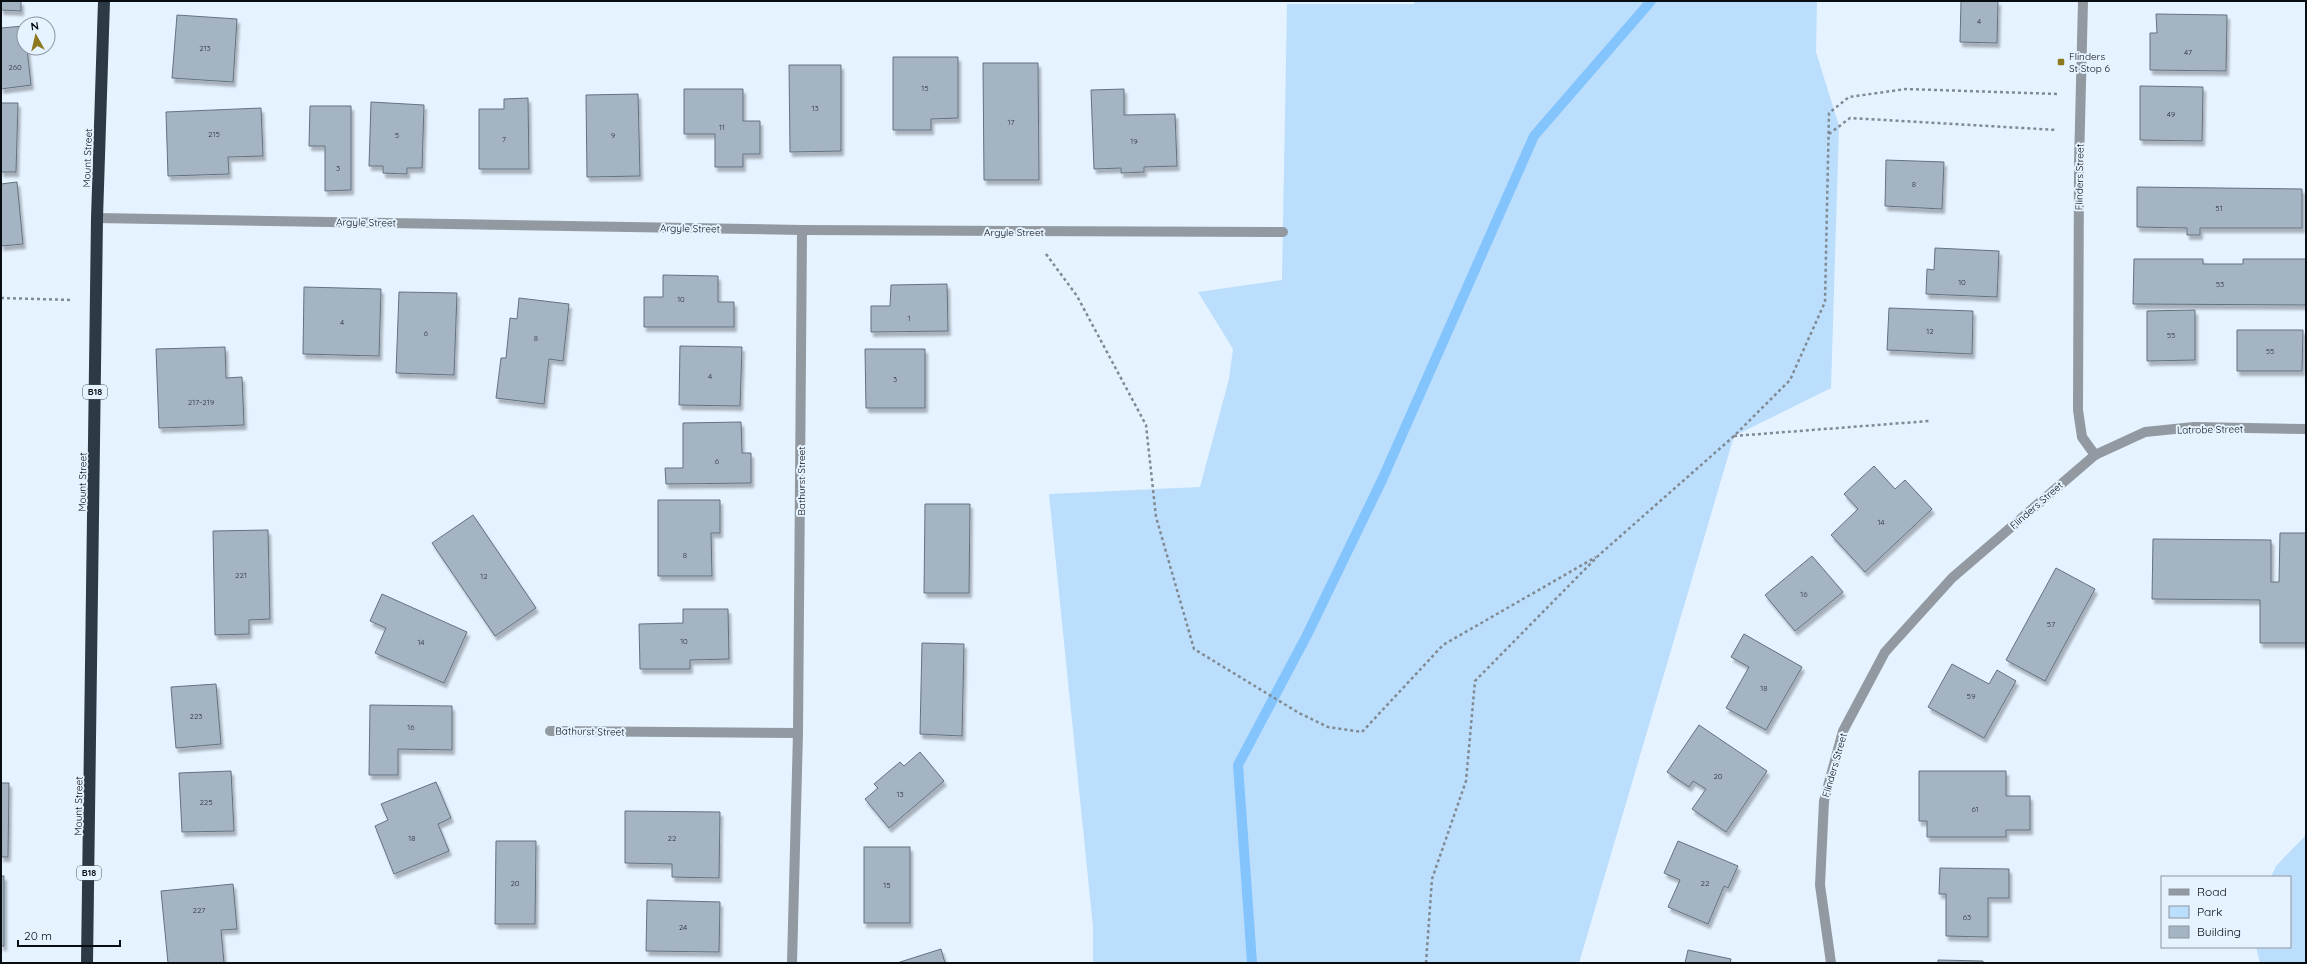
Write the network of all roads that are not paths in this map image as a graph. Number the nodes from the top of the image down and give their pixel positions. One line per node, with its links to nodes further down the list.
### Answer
1 (104, 1): 3 (highway, Mount Street / B18)
2 (2083, 1): 7 (street, Flinders Street)
3 (97, 218): 4 (street, Argyle Street); 10 (highway, Mount Street / B18)
4 (802, 230): 5 (street, Argyle Street); 9 (street, Bathurst Street)
5 (1283, 232)
6 (2306, 429): 7 (street, Latrobe Street)
7 (2095, 454): 12 (street, Flinders Street)
8 (550, 731): 9 (street, Bathurst Street)
9 (798, 733): 11 (street, Bathurst Street)
10 (87, 963)
11 (792, 963)
12 (1831, 963)

